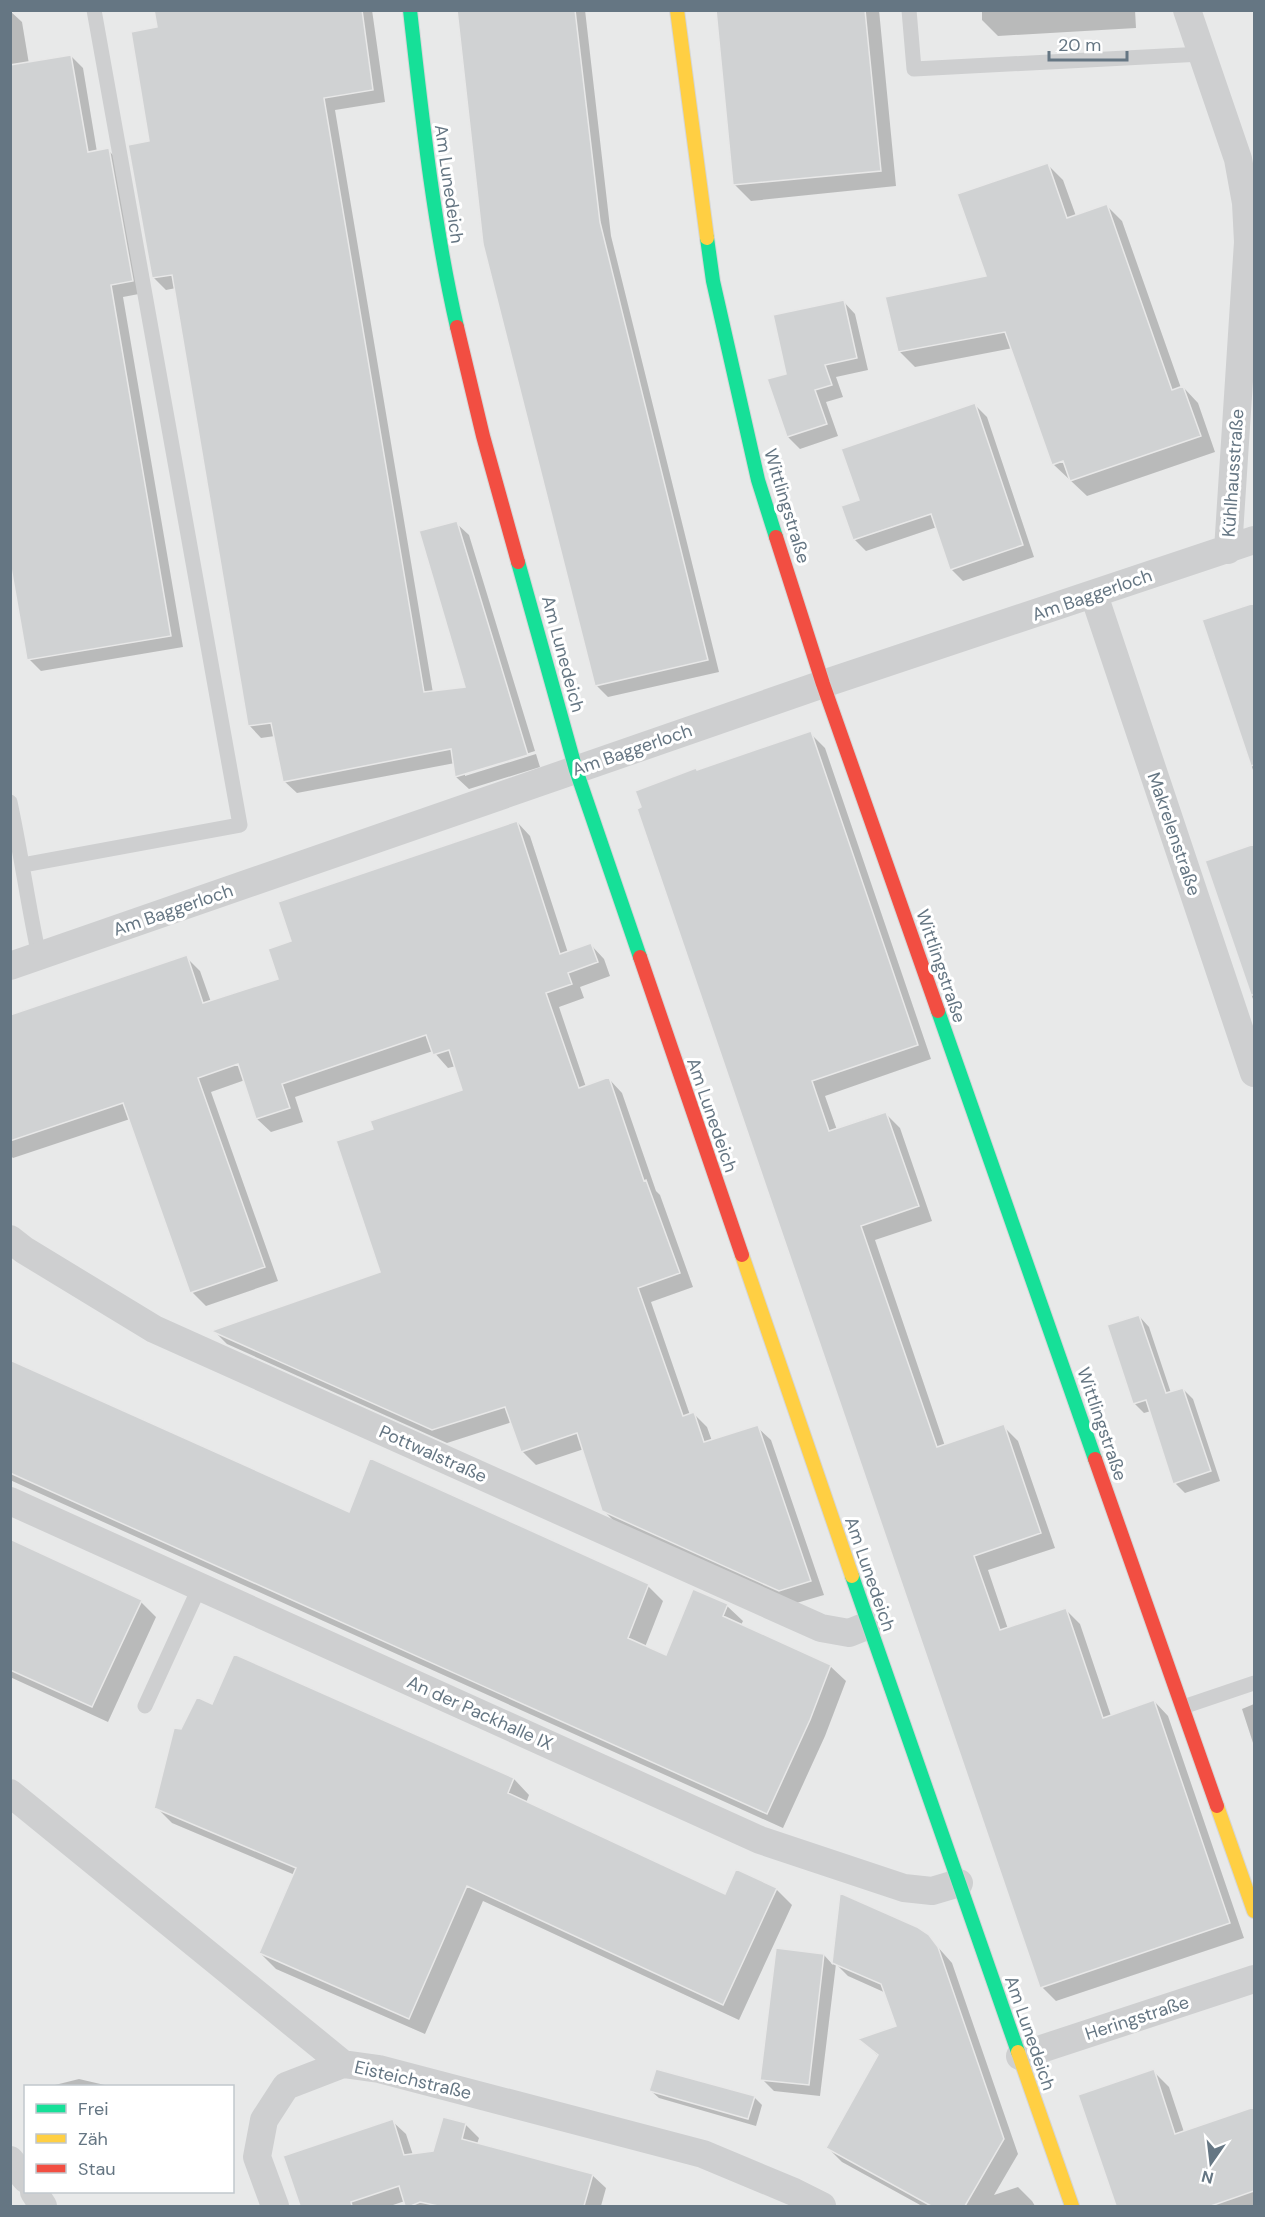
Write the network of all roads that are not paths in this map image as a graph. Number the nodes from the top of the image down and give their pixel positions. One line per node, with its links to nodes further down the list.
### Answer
1 (94, 10): 13 (lane)
2 (410, 10): 11 (street, Am Lunedeich)
3 (677, 10): 10 (street, Wittlingstraße)
4 (909, 10): 6 (lane)
5 (1187, 10): 6 (street, Kühlhausstraße)
6 (1202, 54): 8 (street, Kühlhausstraße)
7 (1254, 540): 8 (street, Am Baggerloch)
8 (1228, 550): 9 (street, Am Baggerloch)
9 (1094, 595): 10 (street, Am Baggerloch); 16 (street, Makrelenstraße)
10 (823, 684): 11 (street, Am Baggerloch); 23 (street, Wittlingstraße)
11 (576, 770): 14 (street, Am Baggerloch); 20 (street, Am Lunedeich)
12 (10, 802): 13 (lane)
13 (23, 865): 14 (lane)
14 (39, 956): 15 (street, Am Baggerloch)
15 (10, 966)
16 (1254, 1073)
17 (10, 1239): 20 (street, Pottwalstraße)
18 (10, 1501): 19 (street, An der Packhalle IX)
19 (200, 1586): 22 (lane); 25 (street, An der Packhalle IX)
20 (869, 1625): 25 (street, Am Lunedeich)
21 (1254, 1683): 23 (lane)
22 (145, 1706)
23 (1183, 1707): 26 (street, Wittlingstraße)
24 (10, 1793): 29 (street, Eisteichstraße)
25 (959, 1883): 28 (street, Am Lunedeich)
26 (1254, 1911)
27 (1254, 1979): 28 (street, Heringstraße)
28 (1020, 2056): 36 (street, Am Lunedeich)
29 (343, 2064): 34 (street); 35 (street, Eisteichstraße)
30 (10, 2160): 31 (street)
31 (24, 2177)
32 (35, 2193): 33 (street)
33 (43, 2206)
34 (275, 2206)
35 (822, 2206)
36 (1072, 2206)

